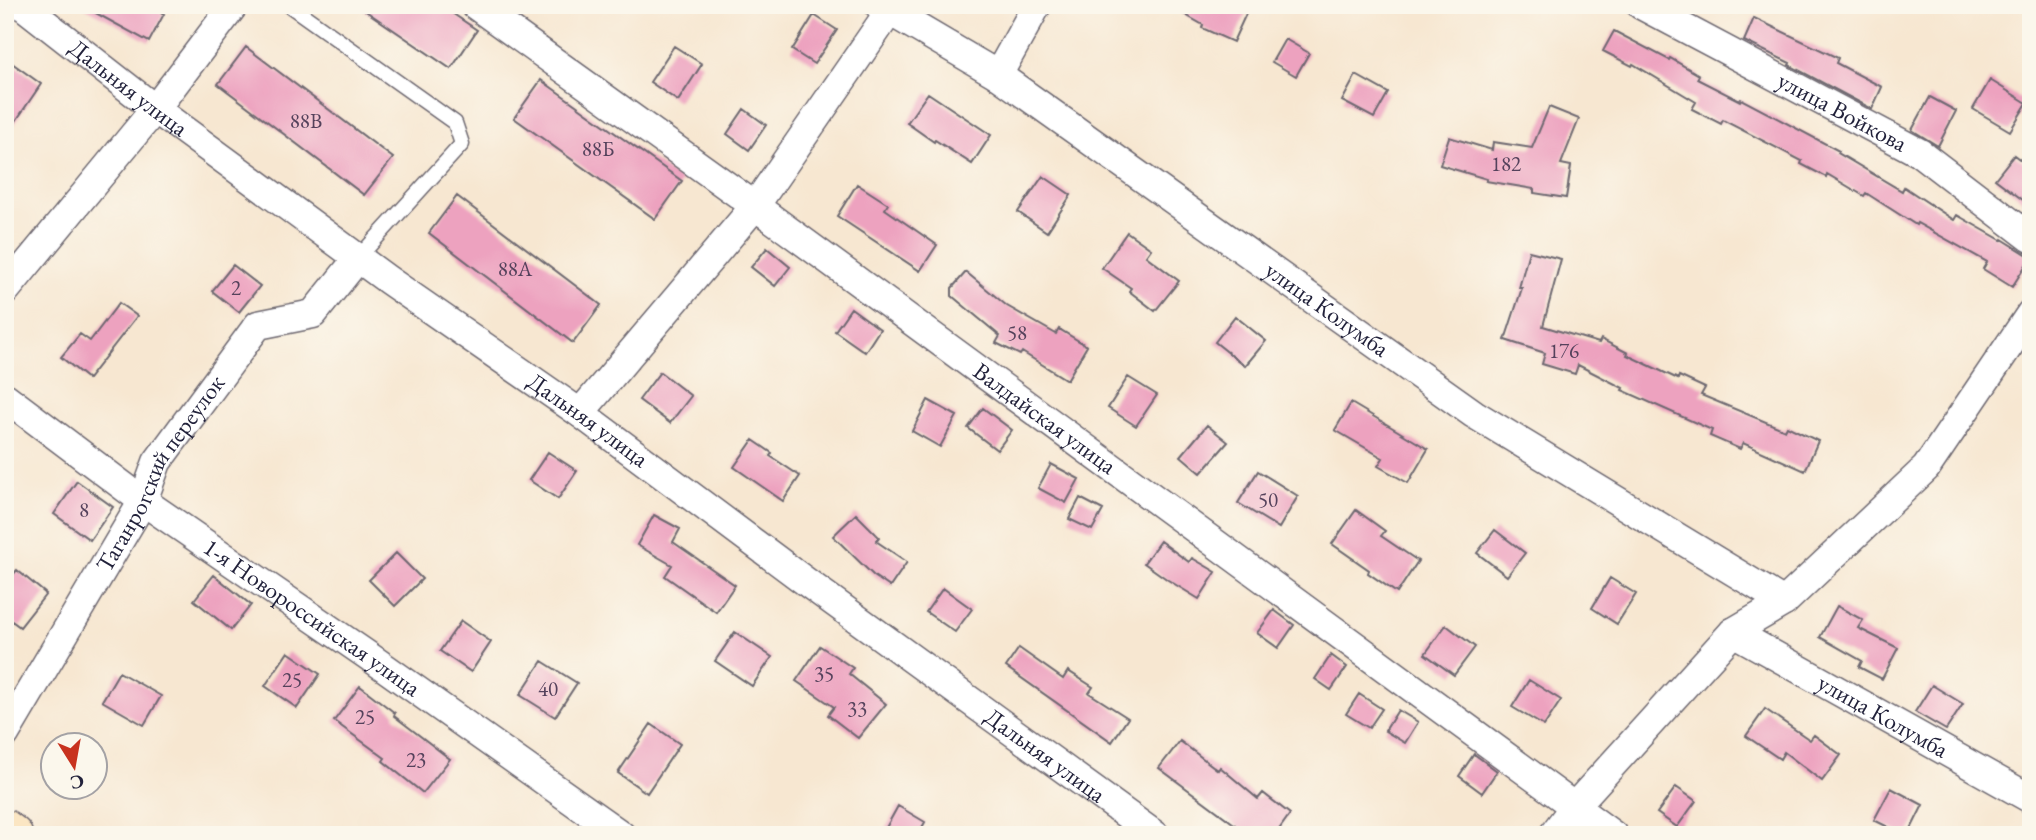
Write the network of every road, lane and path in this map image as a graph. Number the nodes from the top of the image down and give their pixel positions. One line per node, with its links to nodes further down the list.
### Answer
1 (22, 5): 9 (street, Дальняя улица)
2 (234, 5): 9 (street)
3 (289, 5): 12 (lane)
4 (475, 5): 10 (street, Валдайская улица)
5 (1037, 5): 8 (street)
6 (1641, 5): 11 (street, улица Войкова)
7 (884, 8): 8 (street, улица Колумба); 10 (street)
8 (998, 75): 18 (street, улица Колумба)
9 (155, 108): 12 (street, Дальняя улица); 13 (street)
10 (755, 206): 16 (street); 22 (street, Валдайская улица)
11 (2031, 238)
12 (358, 258): 16 (street, Дальняя улица); 17 (street, Таганрогский переулок)
13 (5, 291)
14 (2031, 313): 18 (street)
15 (5, 397): 17 (street, 1-я Новороссийская улица)
16 (580, 413): 26 (street, Дальняя улица)
17 (143, 501): 20 (street, Таганрогский переулок); 25 (street, 1-я Новороссийская улица)
18 (1784, 602): 19 (street)
19 (1733, 632): 21 (street, улица Колумба); 22 (street)
20 (5, 734)
21 (2031, 799)
22 (1574, 807): 27 (street); 28 (street, Валдайская улица)
23 (5, 829): 24 (street)
24 (13, 835)
25 (621, 835)
26 (1155, 835)
27 (1553, 835)
28 (1612, 835)

